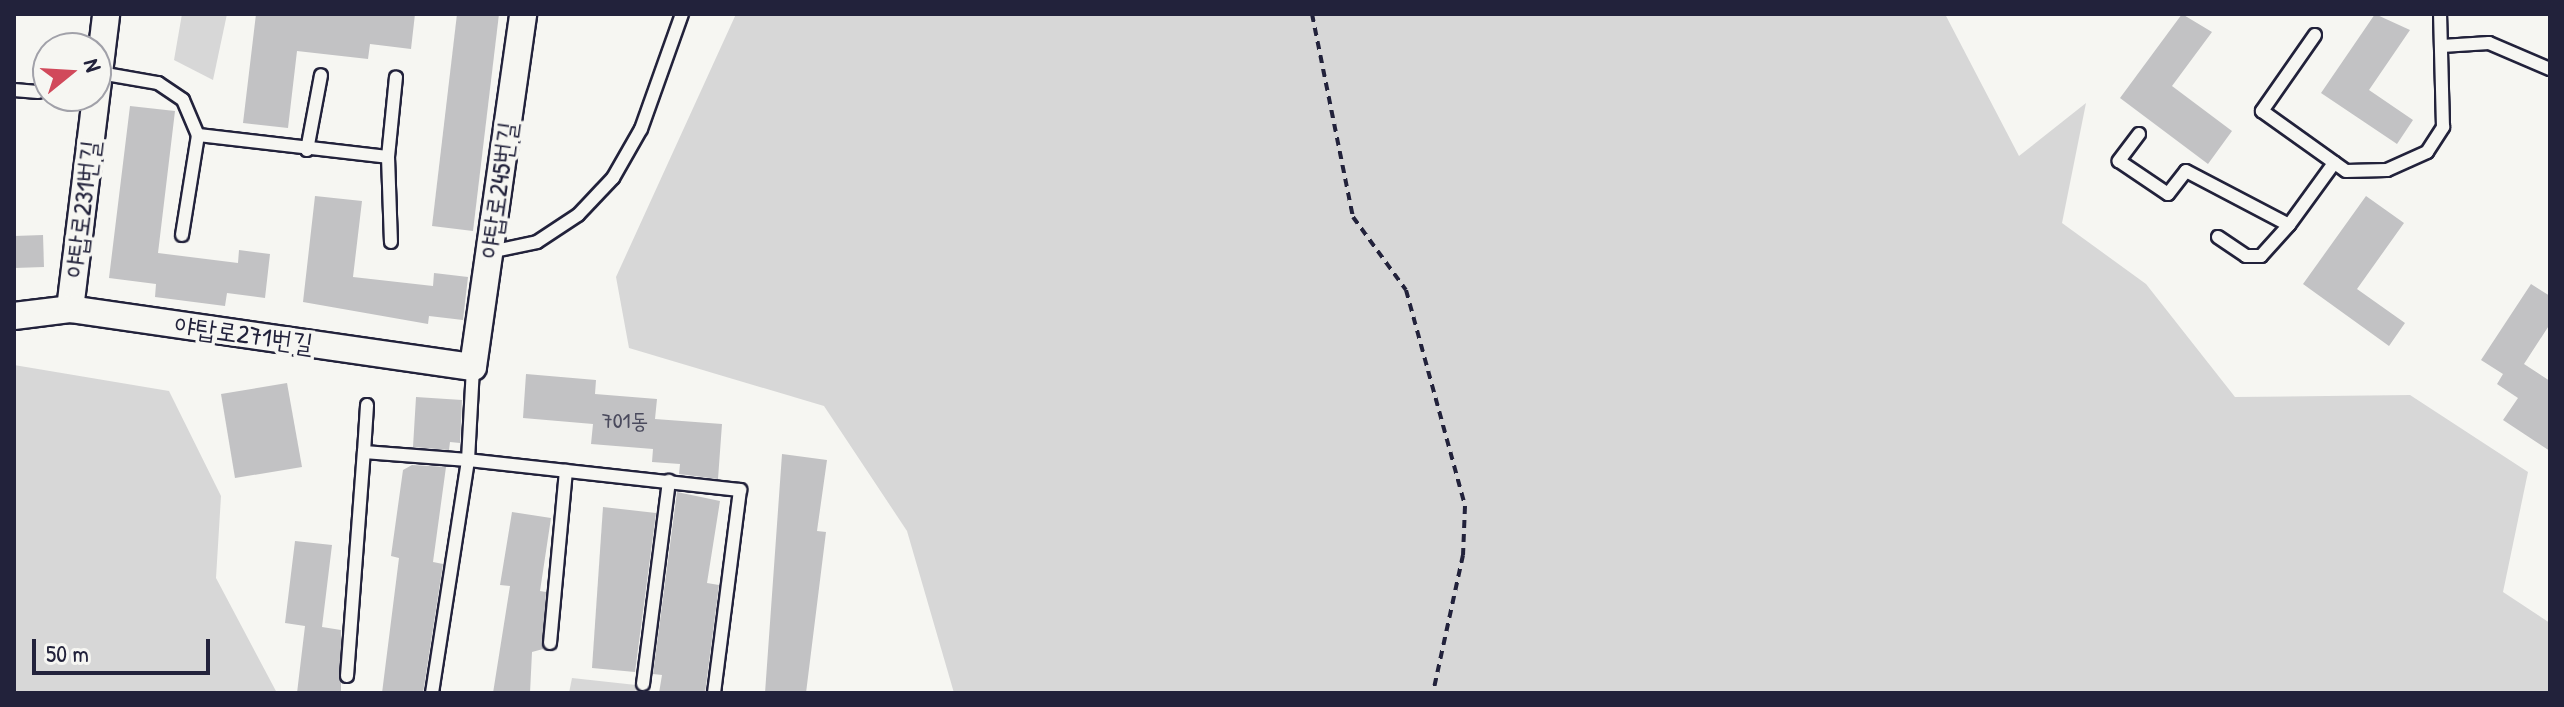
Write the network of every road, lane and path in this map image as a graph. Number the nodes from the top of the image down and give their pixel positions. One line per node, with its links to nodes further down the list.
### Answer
1 (523, 14): 21 (street, 야탑로245번길)
2 (682, 14): 21 (lane)
3 (1312, 14): 35 (path)
4 (2440, 14): 6 (lane)
5 (2315, 35): 16 (lane)
6 (2442, 46): 7 (lane); 16 (lane)
7 (2550, 69)
8 (112, 75): 13 (lane)
9 (321, 75): 14 (lane)
10 (396, 77): 15 (lane)
11 (95, 112): 22 (street, 야탑로231번길)
12 (2139, 134): 17 (lane)
13 (198, 135): 14 (lane); 18 (lane)
14 (307, 150): 15 (lane)
15 (388, 157): 20 (lane)
16 (2334, 163): 17 (lane)
17 (2289, 225): 19 (lane)
18 (182, 235)
19 (2218, 237)
20 (391, 242)
21 (490, 252): 24 (street, 야탑로245번길)
22 (70, 309): 23 (street, 야탑로271번길); 24 (street, 야탑로271번길)
23 (14, 316)
24 (473, 367): 27 (lane)
25 (367, 405): 26 (lane)
26 (364, 452): 27 (lane); 31 (lane)
27 (468, 460): 28 (lane); 33 (lane)
28 (566, 471): 29 (lane); 30 (lane)
29 (669, 481): 32 (lane); 34 (lane)
30 (550, 643)
31 (347, 676)
32 (643, 684)
33 (432, 693)
34 (714, 693)
35 (1433, 693)

